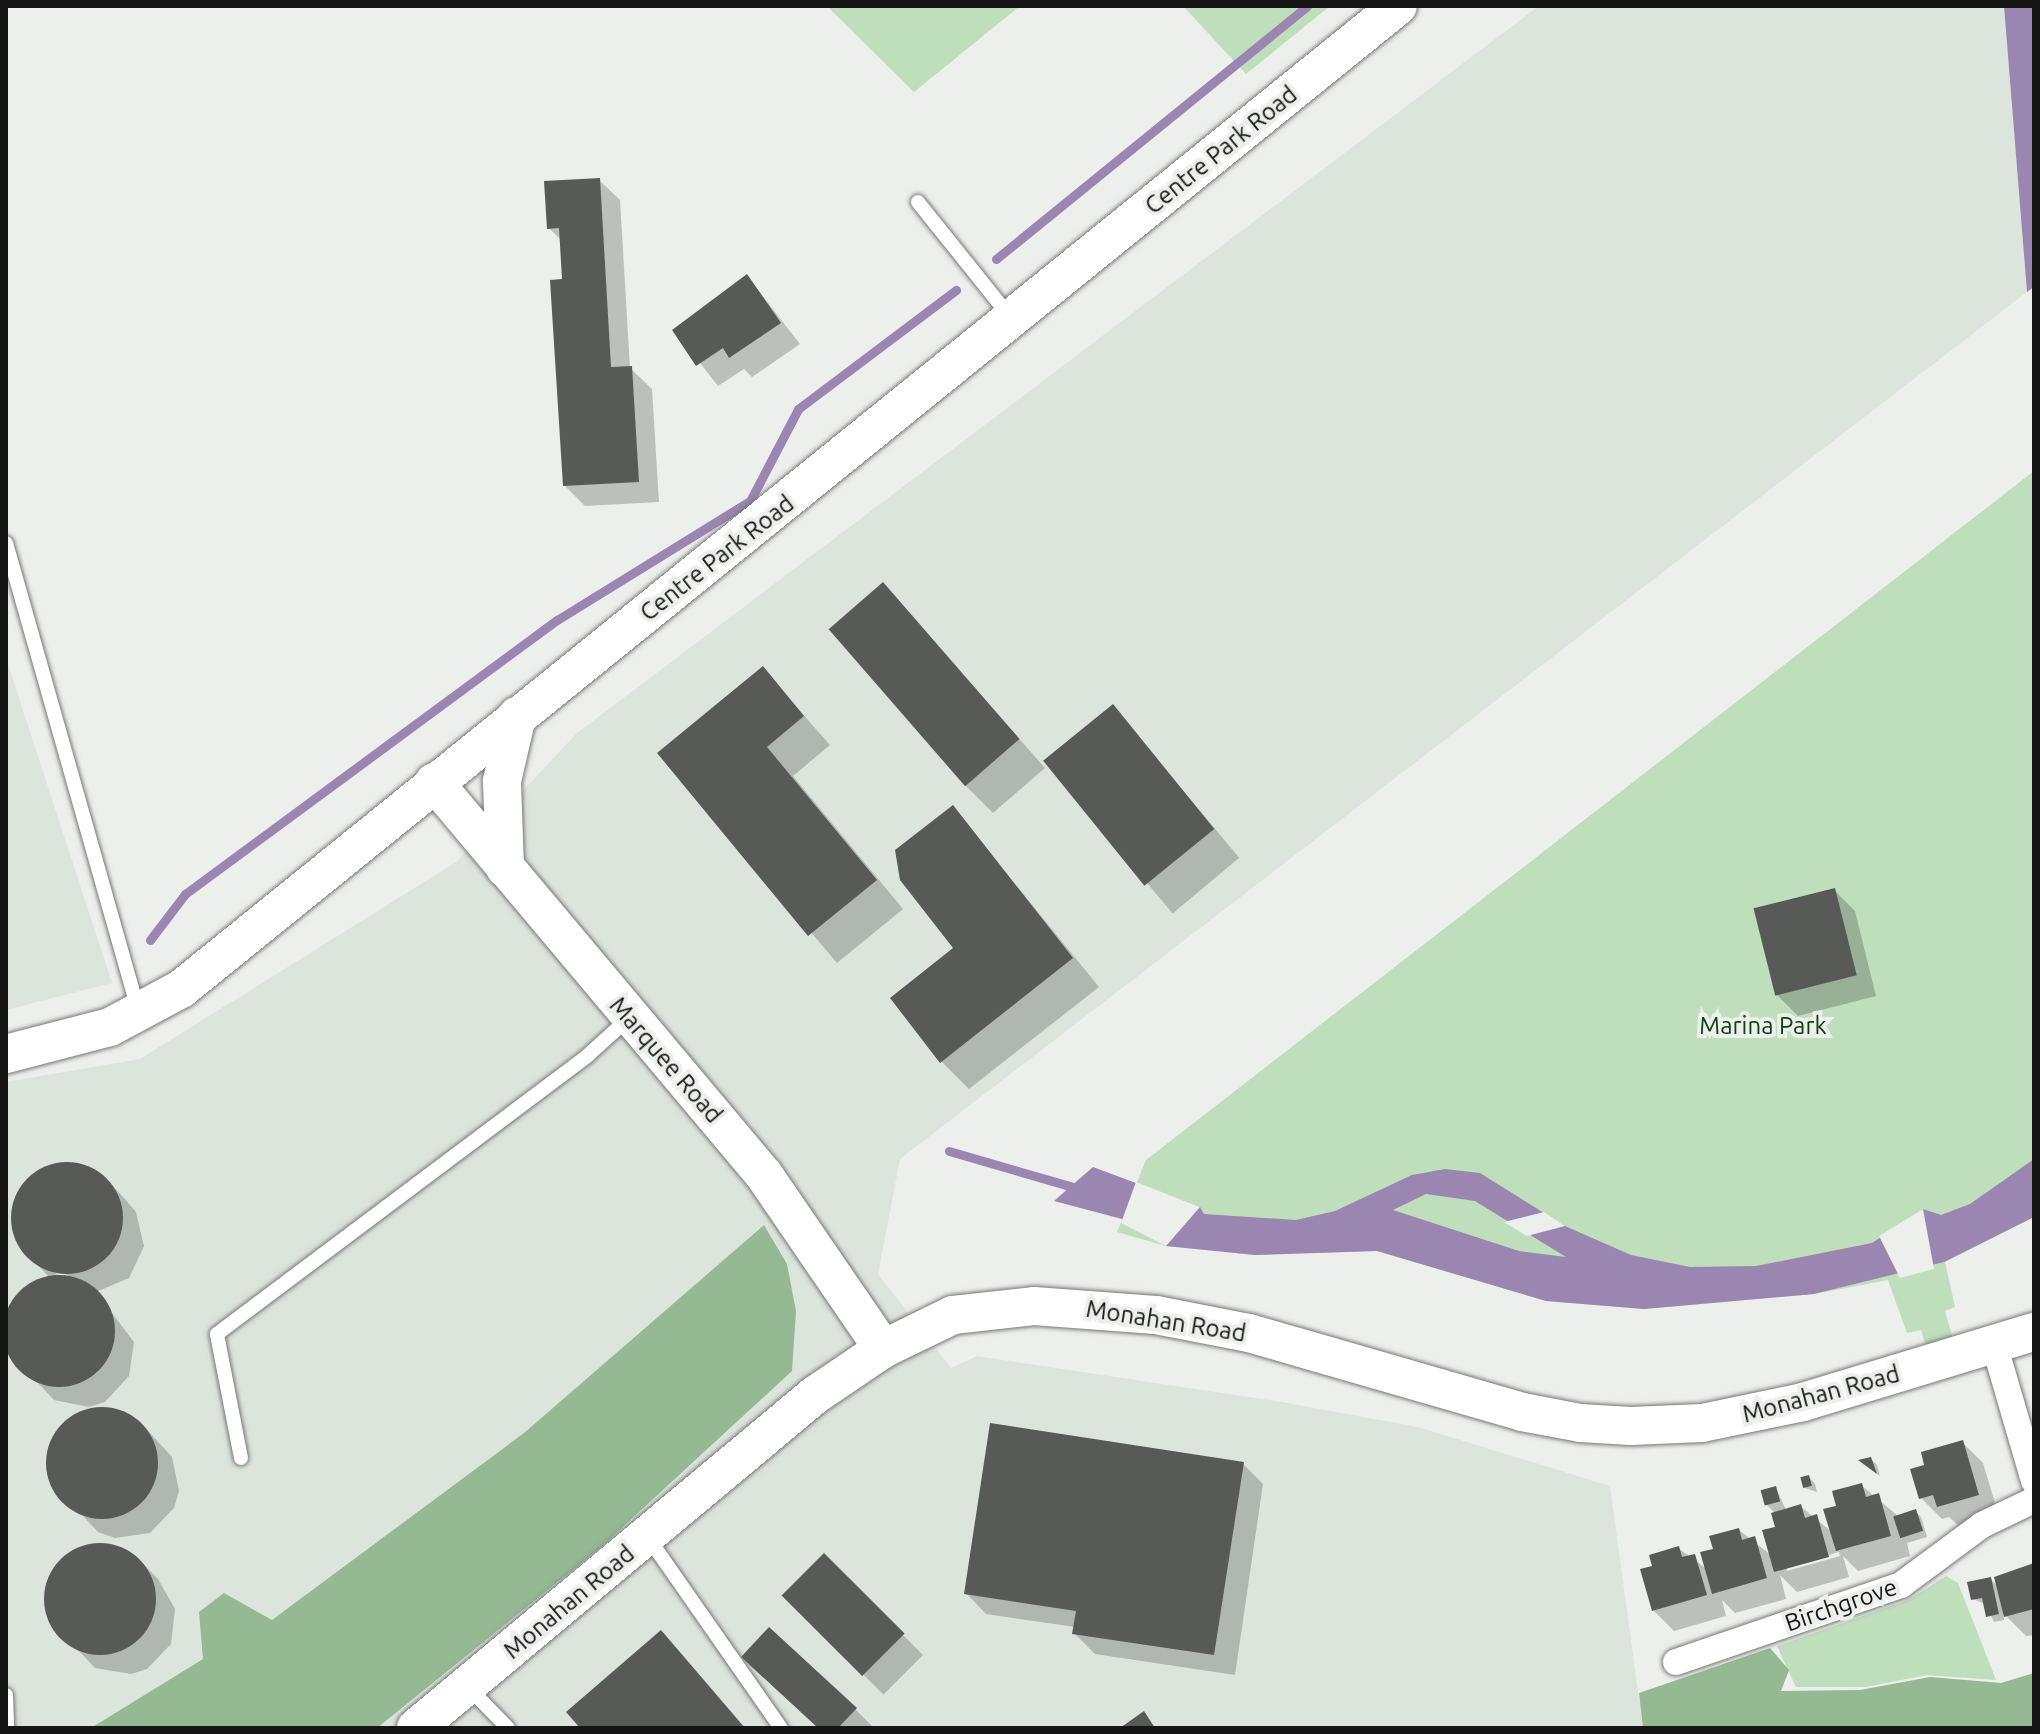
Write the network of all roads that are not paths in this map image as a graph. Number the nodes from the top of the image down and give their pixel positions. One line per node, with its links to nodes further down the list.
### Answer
1 (1398, 6): 3 (street, Centre Park Road)
2 (918, 202): 3 (lane)
3 (1012, 320): 5 (street, Centre Park Road)
4 (6, 543): 8 (lane)
5 (517, 716): 6 (street, Centre Park Road); 7 (street)
6 (434, 782): 7 (street, Marquee Road); 8 (street, Centre Park Road)
7 (505, 868): 9 (street, Marquee Road)
8 (138, 1012): 10 (street, Centre Park Road)
9 (629, 1018): 13 (street, Marquee Road); 14 (lane)
10 (6, 1054)
11 (2034, 1332): 12 (street, Monahan Road)
12 (1994, 1344): 13 (street, Monahan Road); 15 (street)
13 (883, 1349): 17 (street, Monahan Road)
14 (241, 1458)
15 (2034, 1481)
16 (2034, 1500): 18 (street, Birchgrove)
17 (647, 1536): 19 (street, Monahan Road); 24 (lane)
18 (1676, 1662)
19 (468, 1687): 22 (street, Monahan Road); 23 (lane)
20 (6, 1695): 21 (lane)
21 (7, 1728)
22 (416, 1728)
23 (508, 1728)
24 (781, 1728)

